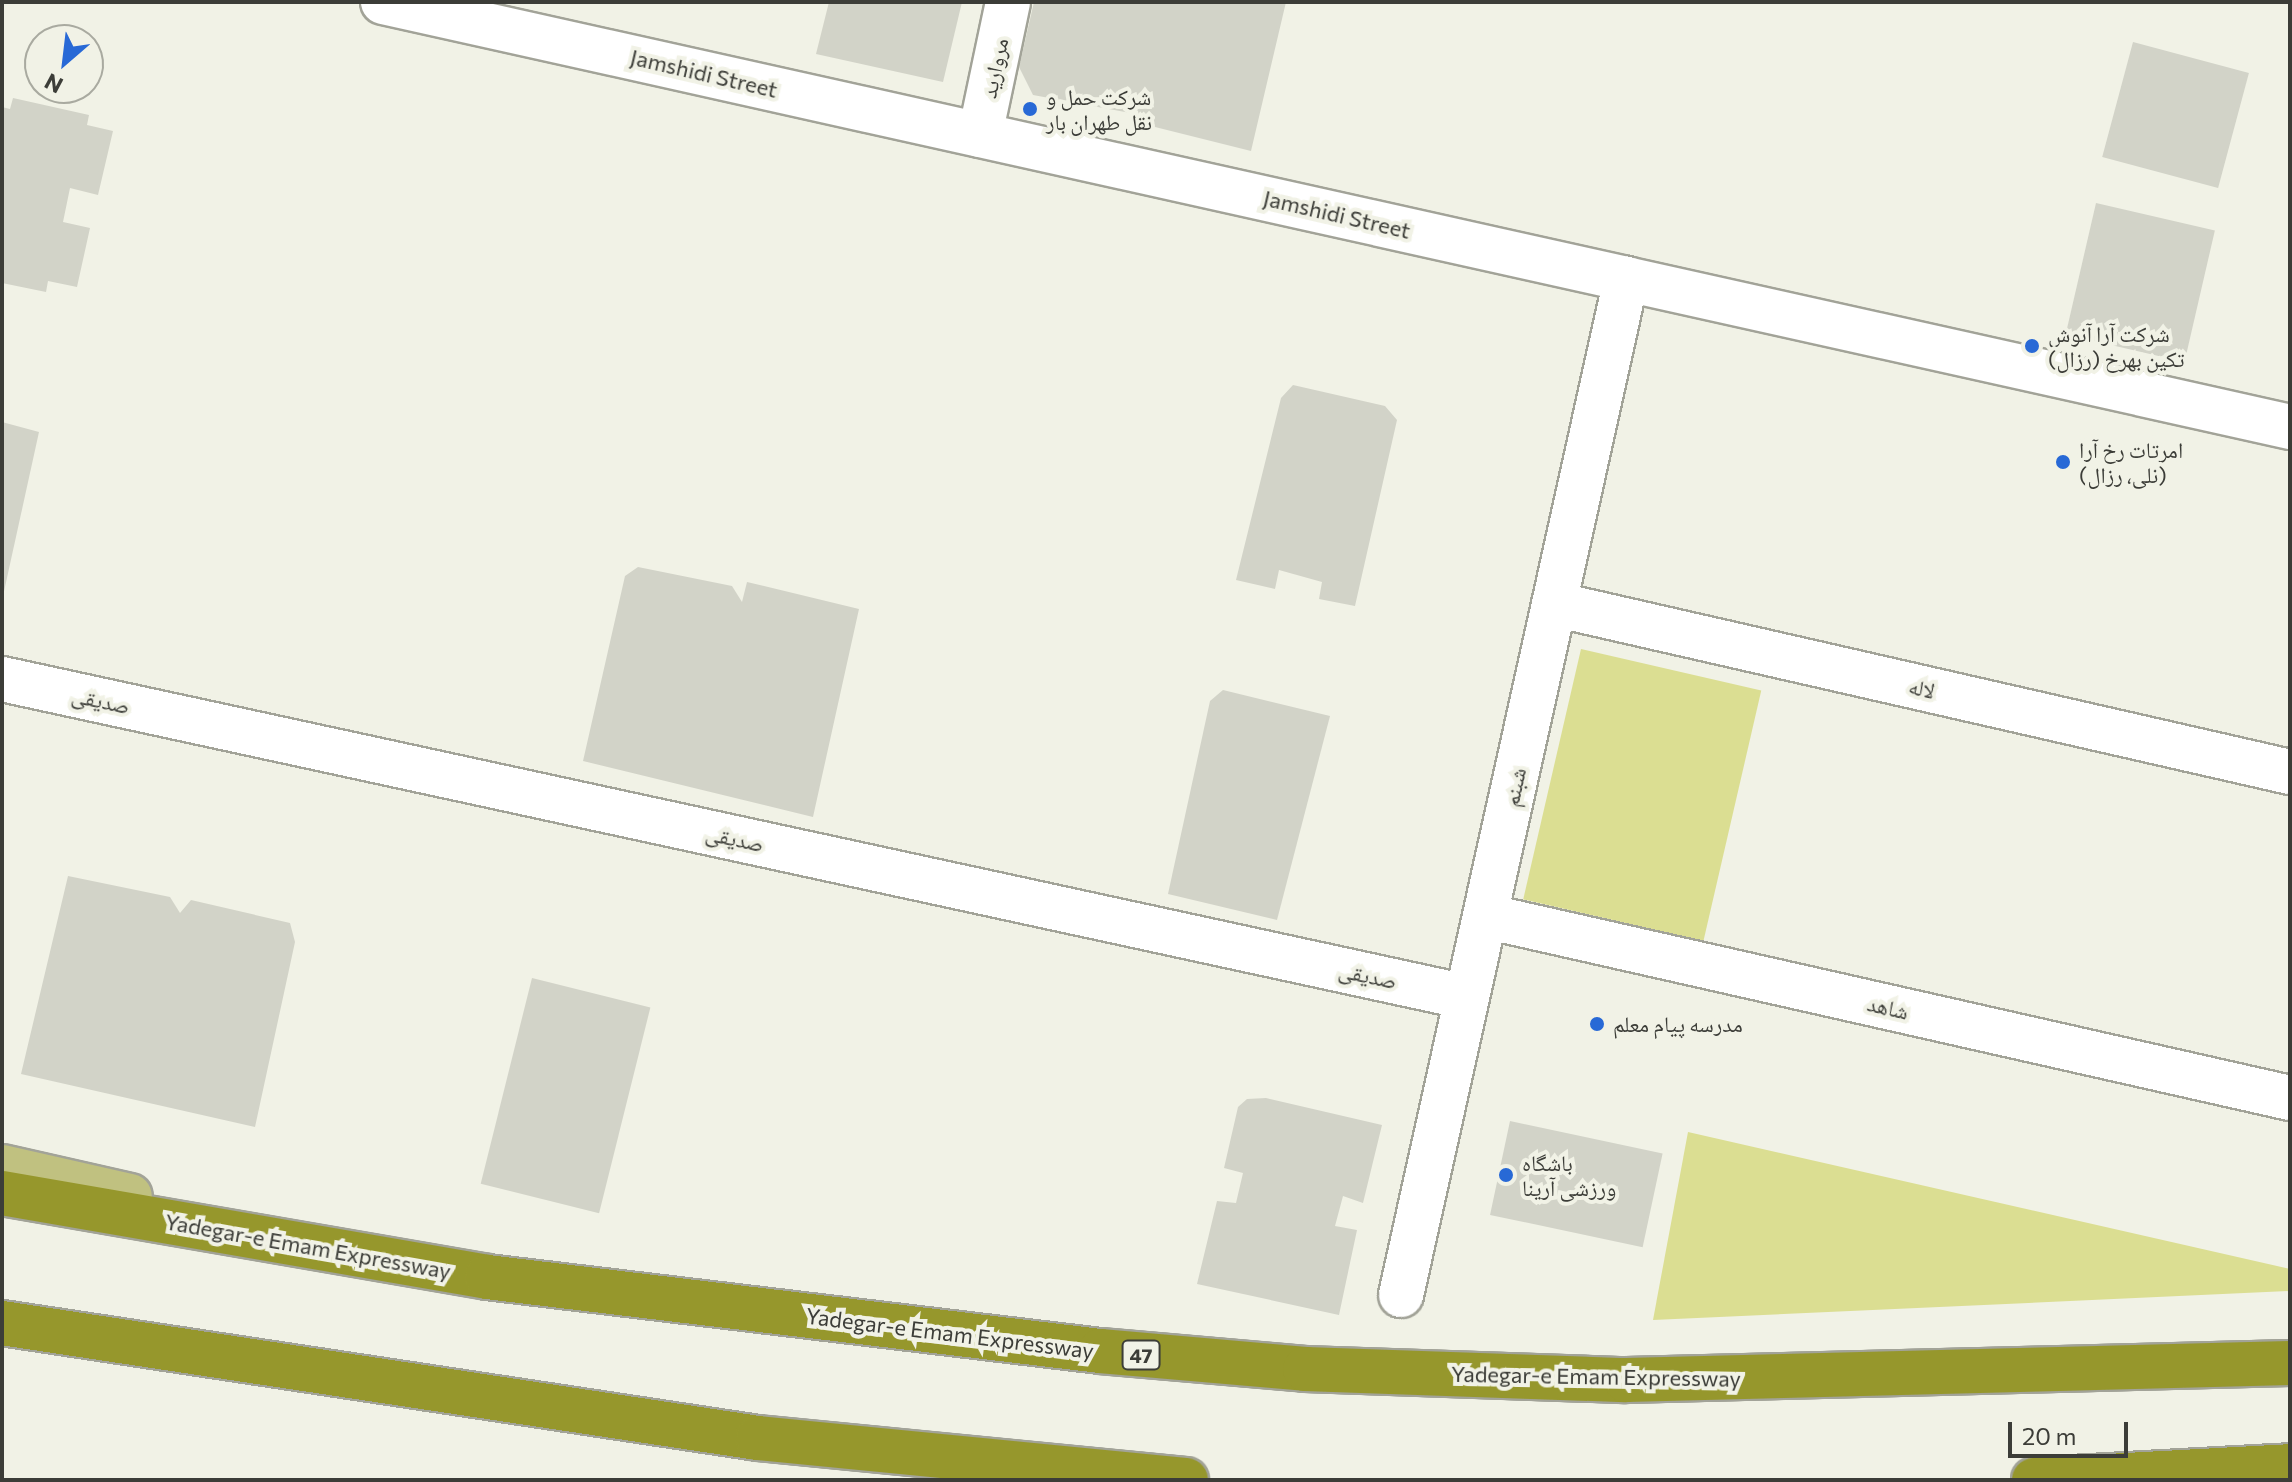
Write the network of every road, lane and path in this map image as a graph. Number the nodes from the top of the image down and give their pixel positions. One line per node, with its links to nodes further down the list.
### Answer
1 (383, 2): 3 (street, Jamshidi Street)
2 (1008, 2): 3 (street, مروارید)
3 (980, 135): 4 (street, Jamshidi Street)
4 (1626, 279): 5 (street, Jamshidi Street); 6 (street, شبنم)
5 (2290, 427)
6 (1554, 604): 8 (street, لاله); 9 (street, شبنم)
7 (2, 679): 10 (street, صدیقی)
8 (2290, 772)
9 (1485, 916): 10 (street, شبنم); 11 (street, شاهد)
10 (1467, 997): 15 (street, شبنم)
11 (2290, 1098)
12 (2, 1167): 14 (main road)
13 (2, 1193): 14 (highway, Yadegar-e Emam Expressway / 47)
14 (487, 1277): 17 (highway, Yadegar-e Emam Expressway / 47)
15 (1401, 1295)
16 (2, 1323): 19 (highway)
17 (2290, 1363)
18 (2290, 1466): 20 (highway)
19 (1186, 1480)
20 (2034, 1480)

